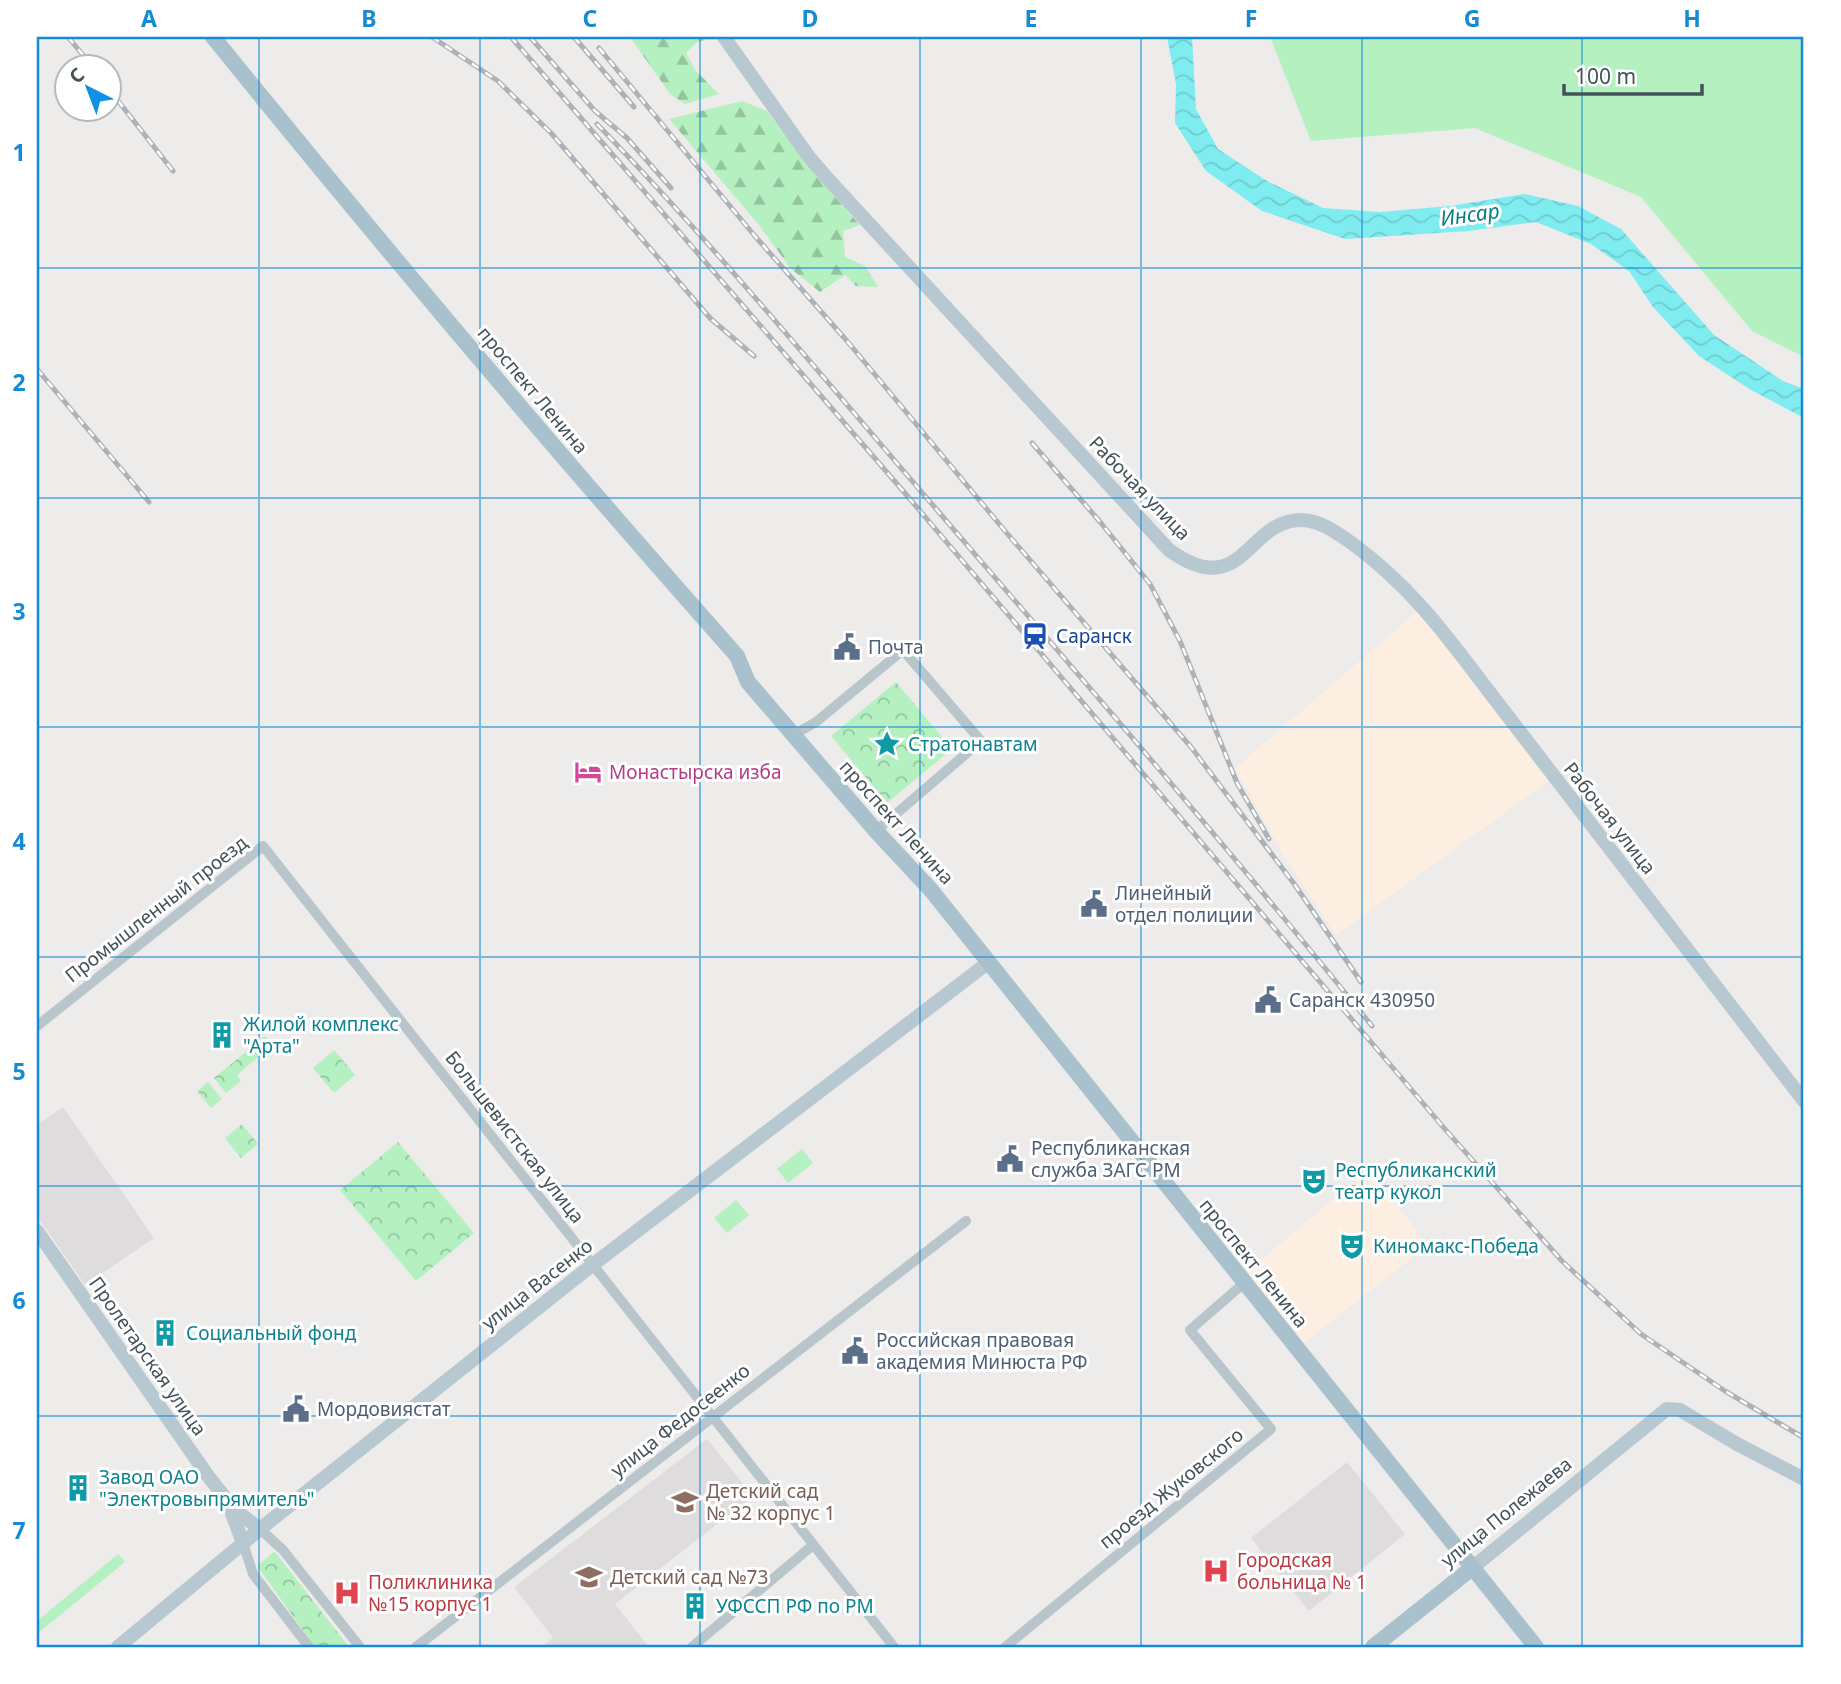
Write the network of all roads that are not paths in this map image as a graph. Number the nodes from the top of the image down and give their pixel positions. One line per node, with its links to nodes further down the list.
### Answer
1 (213, 37): 3 (main road, проспект Ленина)
2 (724, 37): 8 (street, Рабочая улица)
3 (793, 735): 4 (main road, проспект Ленина); 4 (street)
4 (876, 831): 6 (main road, проспект Ленина)
5 (263, 846): 7 (street, Промышленный проезд); 11 (street, Большевистская улица)
6 (989, 962): 11 (street, улица Васенко); 12 (main road, проспект Ленина)
7 (37, 1026)
8 (1804, 1101)
9 (966, 1221): 13 (street, улица Федосеенко)
10 (37, 1231): 15 (street, Пролетарская улица)
11 (593, 1265): 13 (street, Большевистская улица); 16 (street, улица Васенко)
12 (1244, 1283): 19 (main road, проспект Ленина); 26 (street, проезд Жуковского)
13 (713, 1417): 18 (street, Большевистская улица); 23 (street, улица Федосеенко)
14 (1804, 1479): 19 (street, улица Полежаева)
15 (228, 1503): 16 (street, Пролетарская улица); 17 (street, Пролетарская улица)
16 (260, 1529): 17 (street, улица Васенко); 22 (street, Пролетарская улица)
17 (243, 1543): 20 (street, улица Васенко); 21 (street, Пролетарская улица)
18 (813, 1545): 24 (street); 25 (street, Большевистская улица)
19 (1472, 1568): 27 (main road, улица Полежаева); 28 (main road, проспект Ленина)
20 (118, 1647)
21 (309, 1647)
22 (360, 1647)
23 (416, 1647)
24 (692, 1647)
25 (894, 1647)
26 (1005, 1647)
27 (1373, 1647)
28 (1536, 1647)

